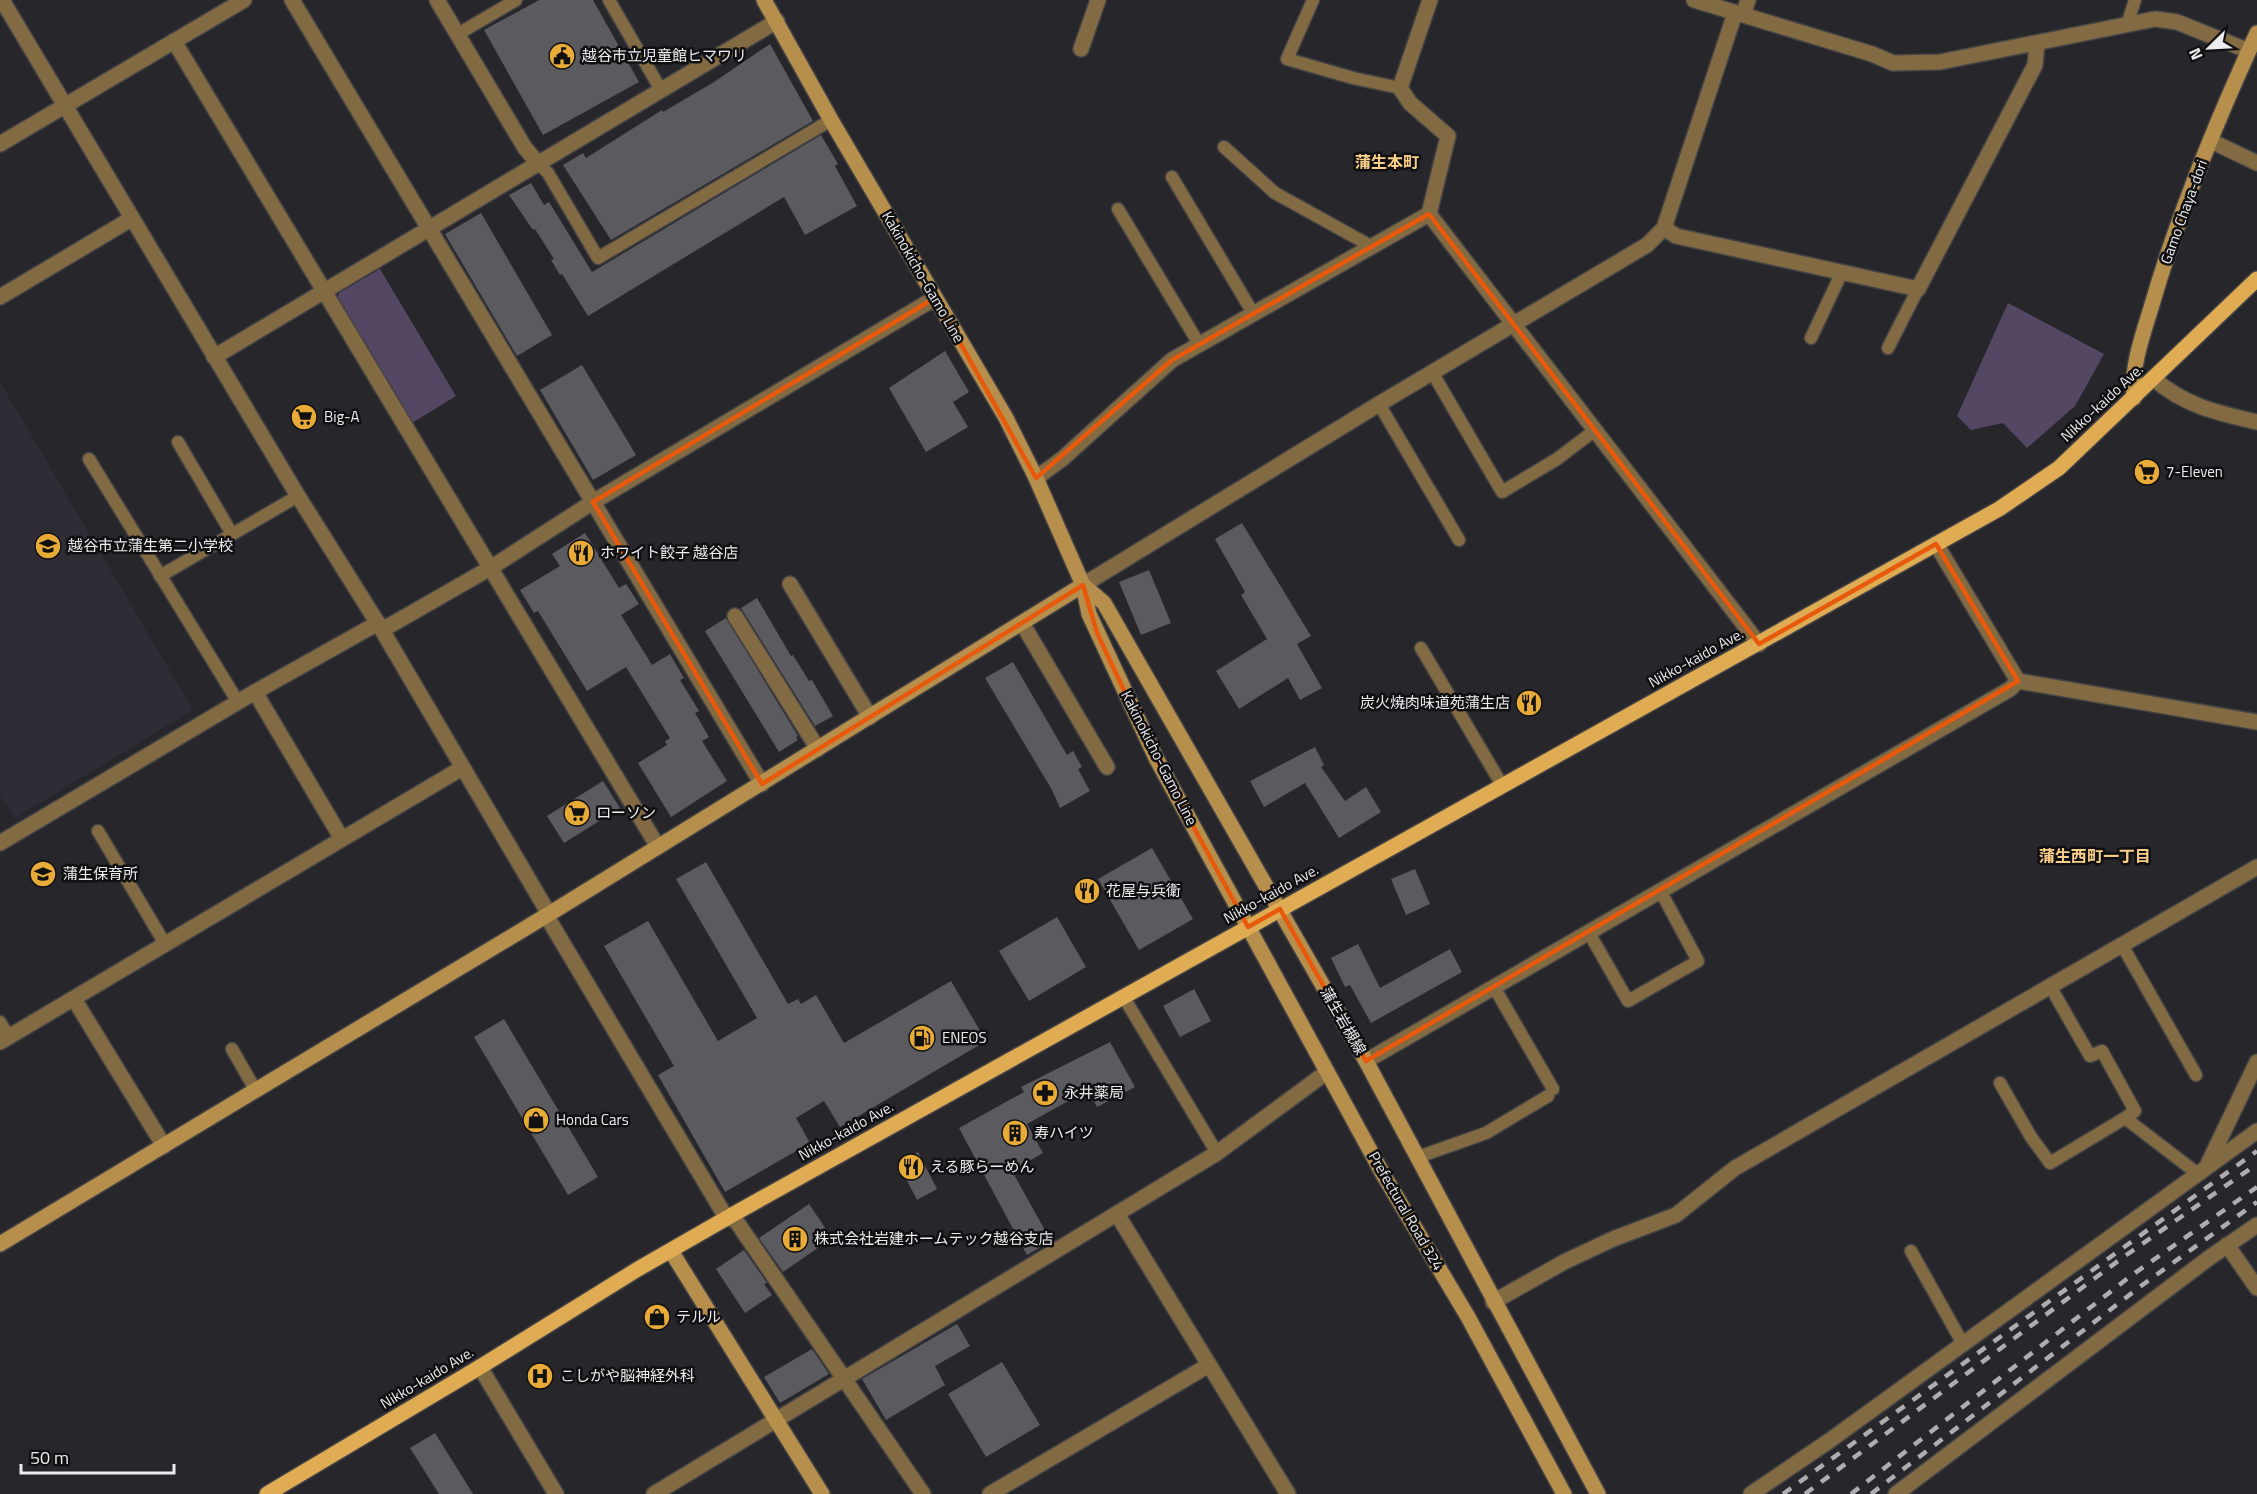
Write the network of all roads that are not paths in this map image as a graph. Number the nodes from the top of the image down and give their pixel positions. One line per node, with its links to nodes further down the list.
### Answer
1 (2, 0): 25 (street)
2 (244, 0): 19 (street)
3 (292, 0): 36 (street)
4 (437, 0): 17 (street)
5 (516, 0): 17 (lane)
6 (609, 0): 24 (lane)
7 (765, 0): 15 (main road, Kakinokicho-Gamo Line)
8 (1098, 0): 21 (street)
9 (1313, 0): 23 (lane)
10 (1430, 0): 23 (street)
11 (1694, 0): 14 (street)
12 (1748, 0): 14 (street)
13 (2135, 0): 16 (lane)
14 (1739, 14): 20 (street); 37 (street)
15 (777, 21): 24 (street); 26 (main road, Kakinokicho-Gamo Line)
16 (2127, 25): 20 (street); 22 (street)
17 (458, 33): 30 (street)
18 (2257, 33): 22 (main road, Gamo Chaya-dori)
19 (174, 41): 25 (street); 42 (street)
20 (2037, 43): 41 (street)
21 (1081, 50)
22 (2249, 51): 27 (main road, Gamo Chaya-dori)
23 (1400, 88): 34 (street)
24 (661, 90): 30 (street)
25 (66, 105): 28 (street); 35 (street)
26 (831, 120): 30 (lane); 44 (main road, Kakinokicho-Gamo Line)
27 (2211, 141): 31 (street); 53 (main road, Gamo Chaya-dori)
28 (0, 144)
29 (1224, 147): 38 (lane)
30 (537, 162): 36 (street)
31 (2257, 163)
32 (1172, 177): 45 (lane)
33 (1118, 208): 48 (lane)
34 (1429, 213): 38 (street); 46 (street)
35 (131, 219): 43 (street); 50 (street)
36 (429, 227): 42 (street); 61 (street)
37 (1664, 228): 39 (street); 46 (street)
38 (1369, 245): 45 (street)
39 (1842, 272): 41 (street); 47 (lane)
40 (2257, 279): 52 (main road, Nikko-kaido Ave.)
41 (1918, 289): 49 (lane)
42 (326, 291): 50 (street); 66 (street)
43 (0, 297)
44 (935, 298): 59 (main road, Kakinokicho-Gamo Line); 61 (street)
45 (1253, 313): 48 (street)
46 (1513, 324): 51 (street); 56 (street)
47 (1810, 338)
48 (1199, 344): 59 (street)
49 (1888, 348)
50 (214, 357): 60 (street)
51 (1432, 372): 54 (street); 56 (lane)
52 (2154, 380): 53 (main road, Nikko-kaido Ave.); 55 (street)
53 (2134, 398): 64 (main road, Nikko-kaido Ave.)
54 (1379, 404): 63 (lane); 69 (street)
55 (2257, 422)
56 (1594, 431): 73 (street)
57 (178, 442): 62 (lane)
58 (89, 459): 67 (lane)
59 (1036, 478): 65 (main road, Kakinokicho-Gamo Line)
60 (298, 496): 62 (lane); 72 (street)
61 (593, 502): 66 (street); 83 (street)
62 (232, 534): 67 (lane)
63 (1459, 540)
64 (1936, 544): 73 (main road, Nikko-kaido Ave.); 75 (street)
65 (1070, 560): 69 (main road, 蒲生岩槻線)
66 (492, 567): 72 (street); 88 (street)
67 (160, 576): 77 (lane)
68 (790, 584): 78 (street)
69 (1083, 585): 71 (main road); 91 (main road, 蒲生岩槻線); 93 (main road, Kakinokicho-Gamo Line)
70 (735, 616): 80 (street)
71 (1022, 623): 78 (main road); 81 (street)
72 (380, 627): 76 (street); 82 (street)
73 (1759, 644): 84 (main road, Nikko-kaido Ave.)
74 (1421, 648): 84 (lane)
75 (2018, 681): 79 (street); 90 (street)
76 (255, 692): 77 (street); 86 (street)
77 (238, 702): 87 (street)
78 (870, 717): 80 (main road)
79 (2257, 722)
80 (818, 749): 83 (main road)
81 (1107, 767)
82 (462, 768): 86 (street); 92 (street)
83 (762, 784): 88 (main road)
84 (1502, 785): 91 (main road, Nikko-kaido Ave.)
85 (98, 831): 95 (lane)
86 (342, 839): 95 (street)
87 (0, 843)
88 (658, 847): 92 (main road)
89 (2257, 867): 96 (street)
90 (1661, 892): 94 (street); 94 (lane)
91 (1280, 909): 93 (main road, Nikko-kaido Ave.); 104 (main road, 蒲生岩槻線)
92 (548, 915): 109 (main road); 117 (street)
93 (1248, 927): 99 (main road, Nikko-kaido Ave.); 106 (main road, Prefectural Road 324)
94 (1589, 933): 98 (street)
95 (165, 944): 100 (street)
96 (2122, 945): 97 (street); 107 (lane)
97 (2050, 986): 110 (lane); 124 (street)
98 (1494, 987): 104 (street); 114 (lane)
99 (1123, 996): 113 (lane); 117 (main road, Nikko-kaido Ave.)
100 (74, 999): 102 (street); 112 (street)
101 (0, 1022): 102 (lane)
102 (5, 1040)
103 (232, 1049): 109 (lane)
104 (1366, 1061): 114 (main road, 蒲生岩槻線)
105 (2257, 1062): 115 (street)
106 (1328, 1072): 113 (street); 137 (main road, Prefectural Road 324)
107 (2196, 1075)
108 (2000, 1083): 110 (lane)
109 (256, 1091): 112 (main road)
110 (2125, 1118): 115 (lane)
111 (2257, 1131): 115 (street)
112 (164, 1146): 119 (main road)
113 (1217, 1153): 116 (street)
114 (1418, 1157): 124 (main road, 蒲生岩槻線)
115 (2203, 1169): 125 (street)
116 (1117, 1214): 126 (street); 128 (street)
117 (729, 1217): 121 (main road, Nikko-kaido Ave.); 128 (street)
118 (2257, 1225): 120 (street)
119 (0, 1244)
120 (2228, 1245): 123 (street); 140 (street)
121 (671, 1251): 127 (main road, Nikko-kaido Ave.); 129 (main road)
122 (1911, 1251): 125 (lane)
123 (2257, 1288)
124 (1493, 1302): 138 (main road, 蒲生岩槻線)
125 (1963, 1344): 139 (street)
126 (1209, 1365): 135 (street); 136 (street)
127 (480, 1367): 131 (main road, Nikko-kaido Ave.); 132 (street)
128 (843, 1377): 129 (street); 134 (street)
129 (775, 1419): 130 (street); 133 (main road)
130 (656, 1493)
131 (267, 1494)
132 (556, 1494)
133 (822, 1494)
134 (923, 1494)
135 (990, 1494)
136 (1288, 1494)
137 (1564, 1494)
138 (1598, 1494)
139 (1751, 1494)
140 (1896, 1494)

